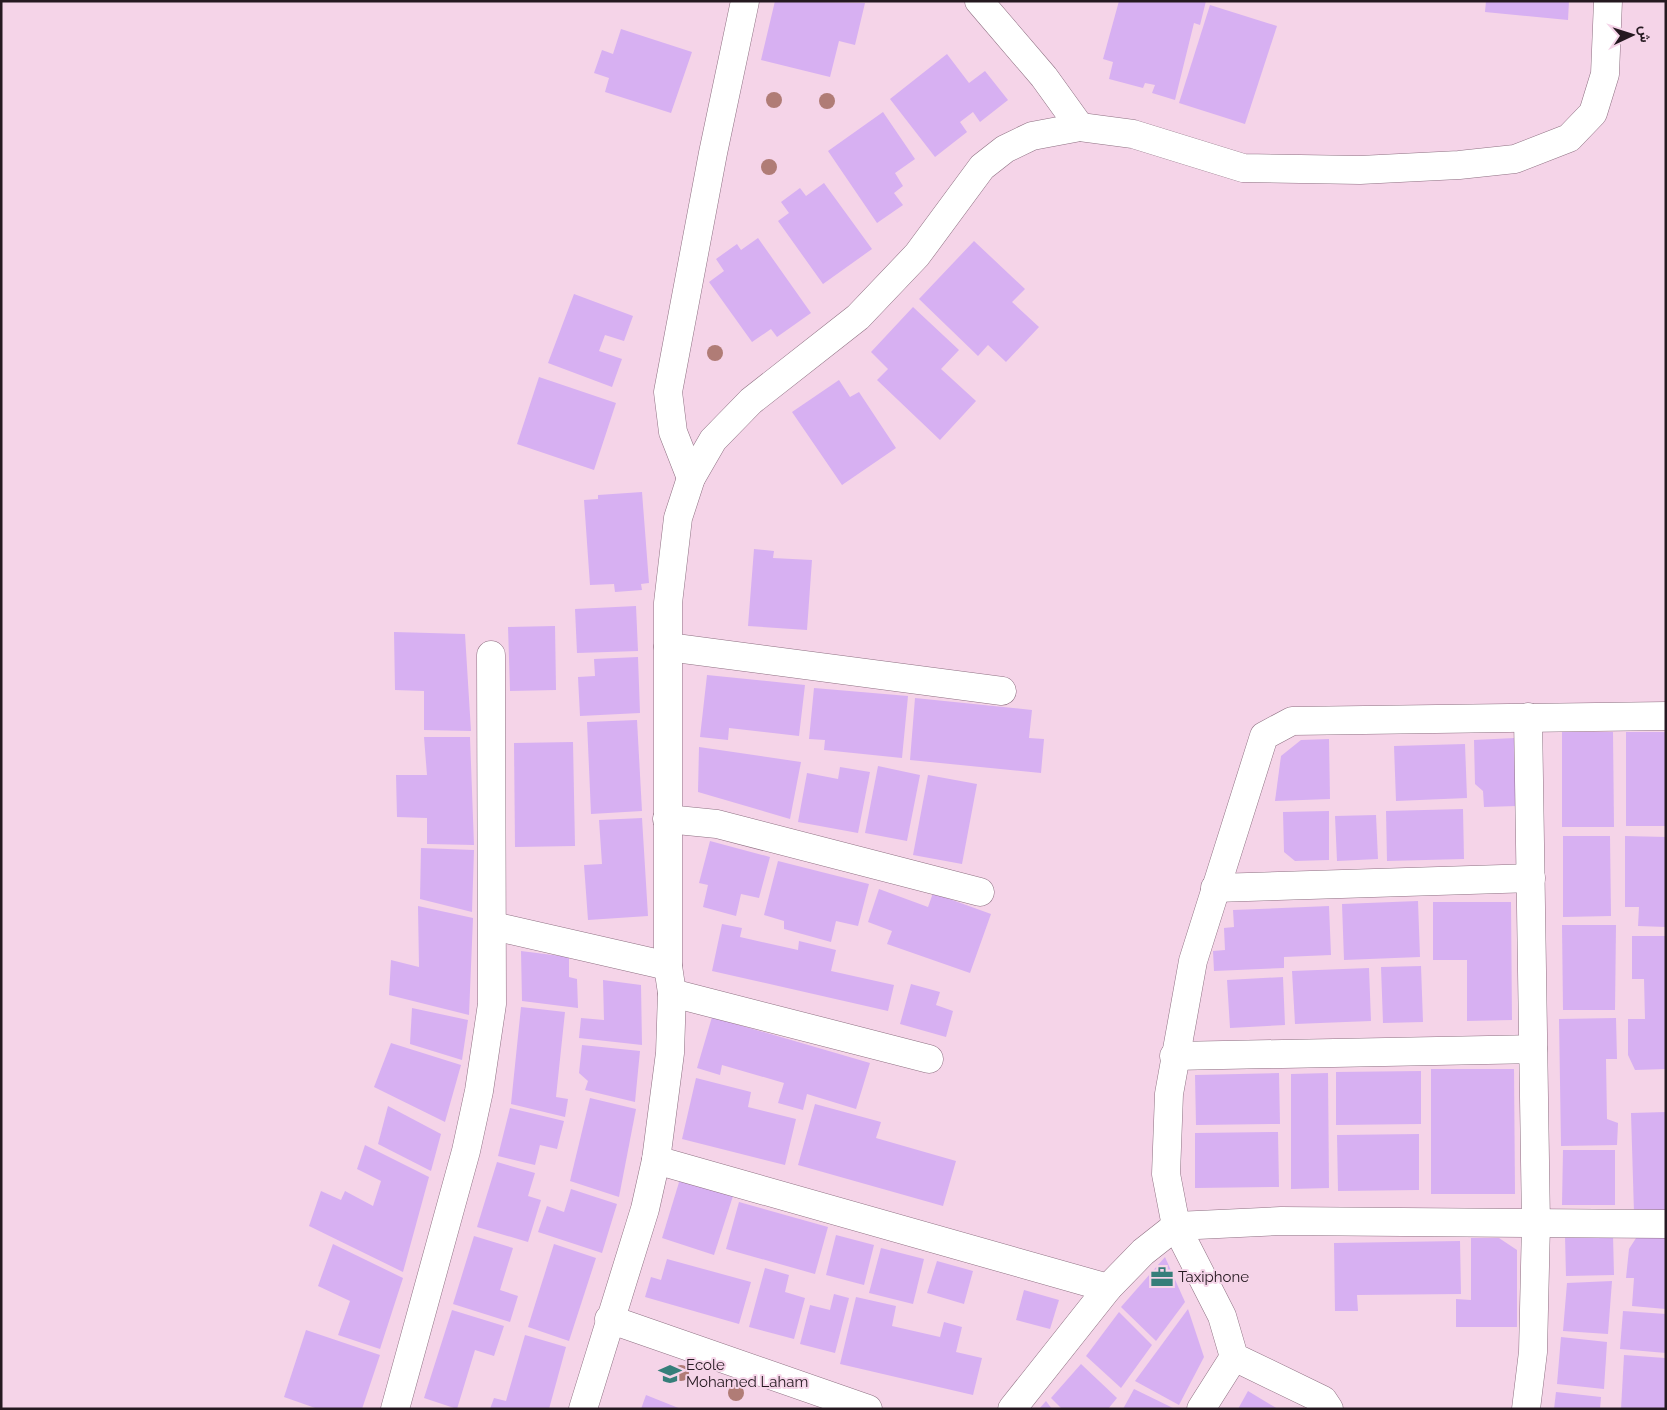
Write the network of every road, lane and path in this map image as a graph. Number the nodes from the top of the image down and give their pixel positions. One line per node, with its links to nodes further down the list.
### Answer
1 (745, 1): 5 (street)
2 (980, 1): 4 (street)
3 (1608, 1): 4 (street)
4 (1080, 127): 5 (street)
5 (691, 478): 6 (street)
6 (668, 647): 8 (street); 11 (street)
7 (491, 655): 15 (street)
8 (1002, 691)
9 (1666, 716): 10 (street)
10 (1528, 718): 12 (street); 13 (street)
11 (667, 819): 14 (street); 16 (street)
12 (1531, 878): 13 (street); 18 (street)
13 (1215, 888): 19 (street)
14 (980, 892)
15 (493, 926): 16 (street); 28 (street)
16 (668, 966): 17 (street)
17 (672, 993): 20 (street); 21 (street)
18 (1533, 1049): 19 (street); 22 (street)
19 (1174, 1056): 24 (street)
20 (929, 1059)
21 (656, 1160): 25 (street); 26 (street)
22 (1536, 1224): 23 (street); 24 (street); 34 (street)
23 (1666, 1224)
24 (1176, 1226): 25 (street); 27 (street)
25 (1108, 1288): 31 (street)
26 (609, 1318): 29 (street); 30 (street)
27 (1234, 1357): 32 (street); 33 (street)
28 (395, 1409)
29 (583, 1409)
30 (868, 1409)
31 (1012, 1409)
32 (1201, 1409)
33 (1329, 1409)
34 (1526, 1409)

